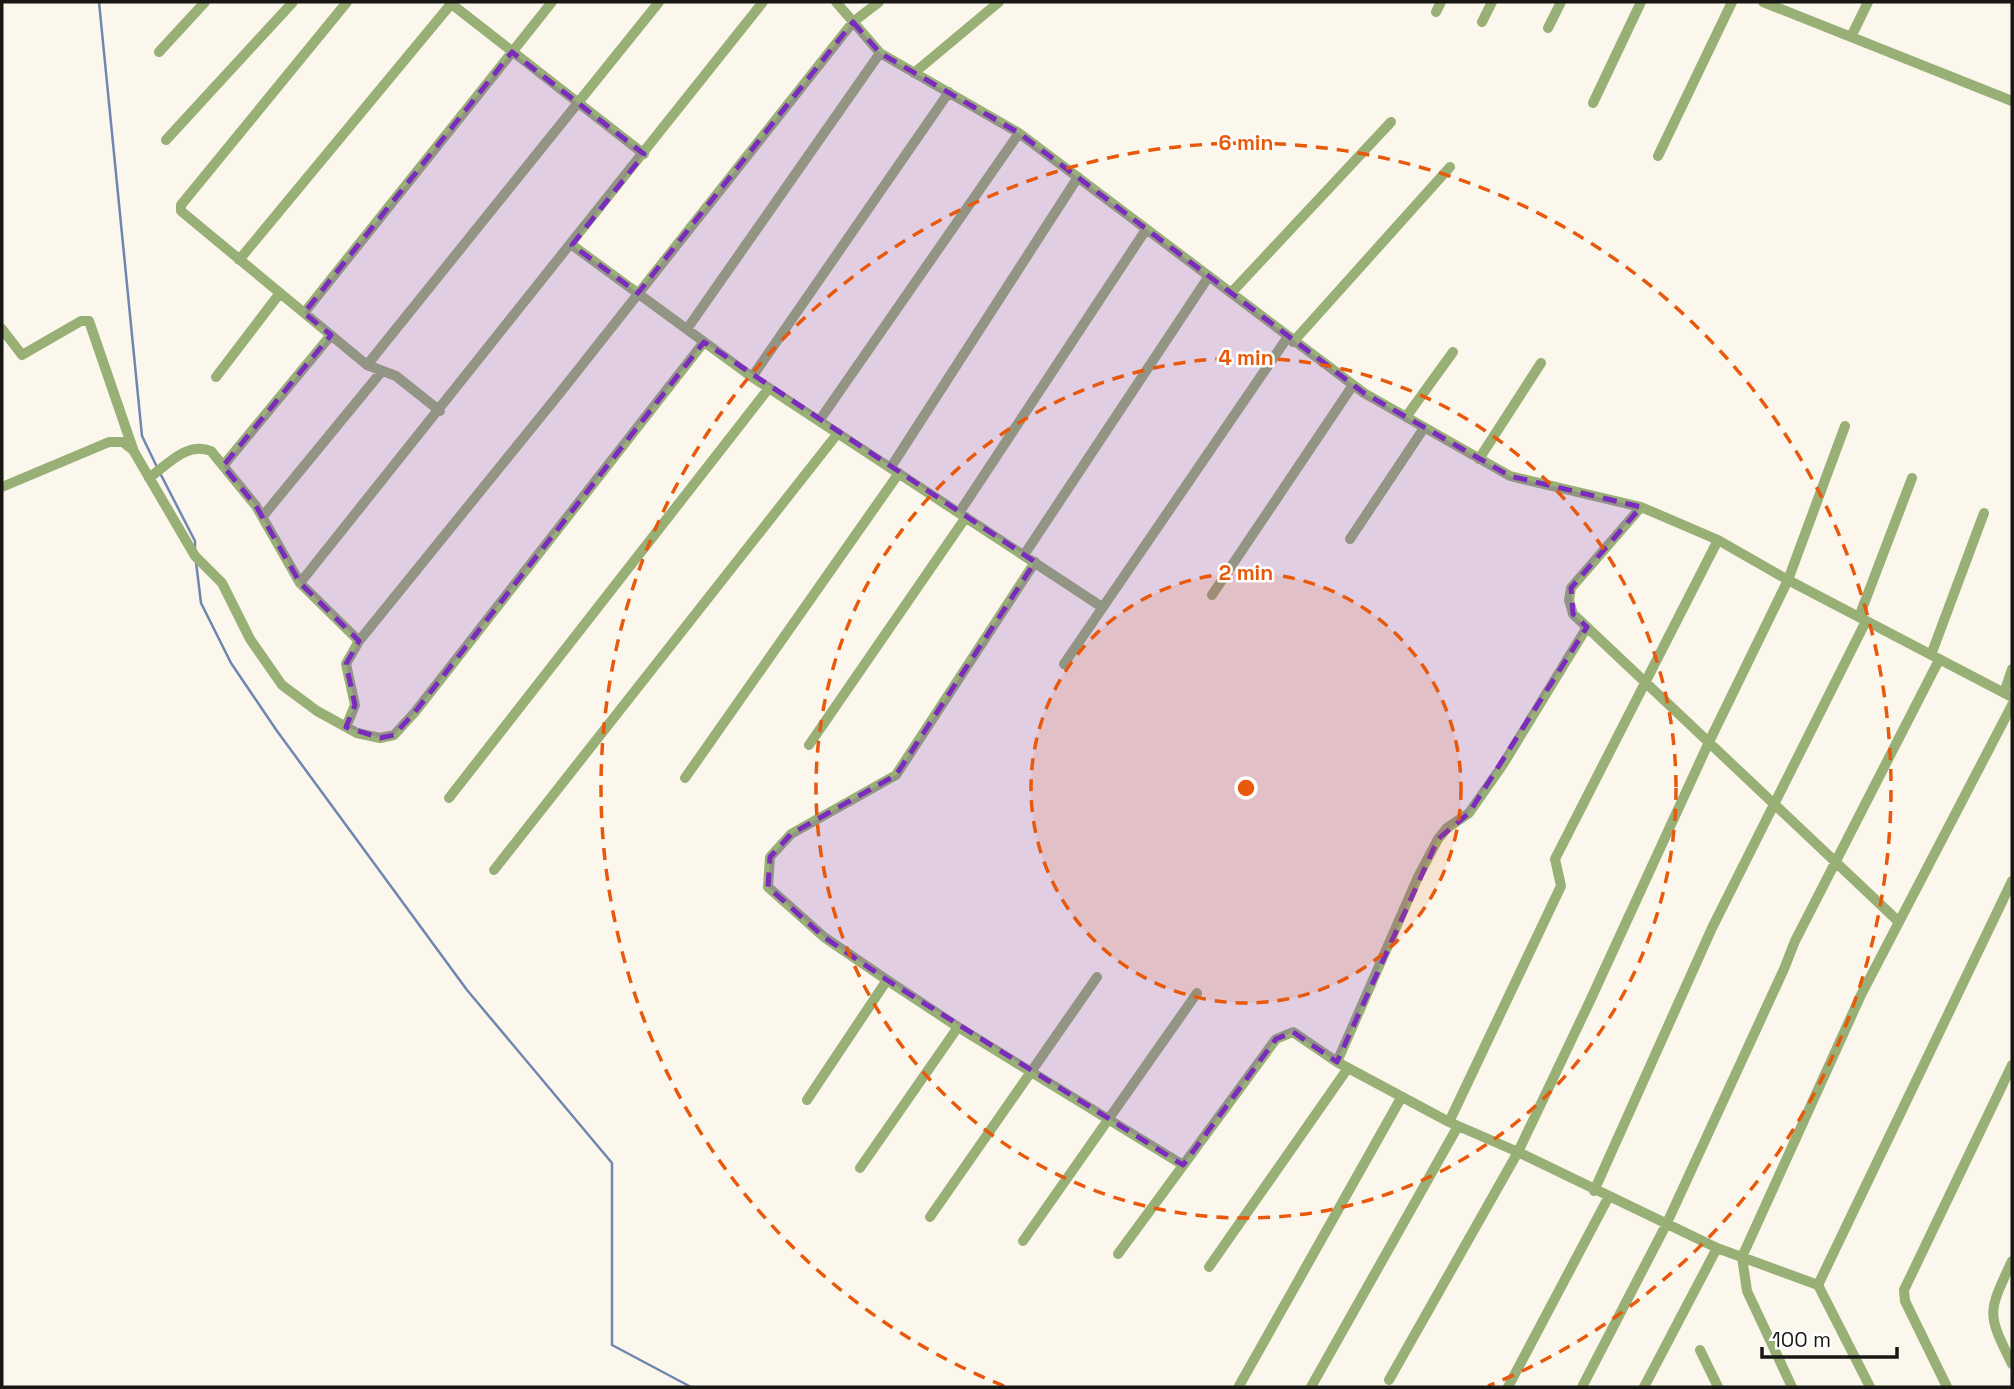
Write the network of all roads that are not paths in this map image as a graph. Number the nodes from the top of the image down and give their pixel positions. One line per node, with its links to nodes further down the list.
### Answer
1 (205, 2): 24 (street)
2 (293, 2): 34 (street)
3 (347, 2): 41 (street)
4 (552, 2): 25 (street)
5 (659, 2): 30 (street)
6 (763, 2): 35 (street)
7 (836, 2): 20 (street)
8 (879, 2): 20 (street)
9 (999, 2): 27 (street)
10 (1441, 2): 19 (street)
11 (1492, 2): 21 (street)
12 (1561, 2): 22 (street)
13 (1641, 2): 31 (street)
14 (1732, 2): 36 (street)
15 (1763, 2): 18 (street)
16 (1868, 2): 23 (street)
17 (450, 3): 25 (street); 41 (street)
18 (1776, 4): 23 (street)
19 (1436, 12)
20 (853, 22): 26 (street); 44 (street)
21 (1482, 22)
22 (1548, 28)
23 (1851, 37): 29 (street)
24 (159, 52)
25 (512, 52): 30 (street); 46 (street)
26 (880, 53): 27 (street); 47 (street)
27 (914, 73): 28 (street)
28 (949, 92): 33 (street); 57 (street)
29 (2011, 98)
30 (577, 102): 35 (street); 54 (street)
31 (1593, 103)
32 (1391, 122): 45 (street)
33 (1019, 133): 38 (street); 62 (street)
34 (166, 140)
35 (644, 154): 40 (street)
36 (1658, 156)
37 (1450, 167): 50 (street)
38 (1078, 177): 39 (street); 69 (street)
39 (1145, 231): 42 (street); 75 (street)
40 (572, 245): 44 (street); 60 (street)
41 (239, 260): 43 (street)
42 (1209, 276): 45 (street); 79 (street)
43 (280, 293): 46 (street); 56 (street)
44 (638, 293): 47 (street); 87 (street)
45 (1231, 293): 50 (street)
46 (304, 313): 49 (street)
47 (687, 328): 51 (street)
48 (2, 329): 66 (street)
49 (331, 335): 54 (street); 68 (street)
50 (1290, 340): 58 (street); 84 (street)
51 (704, 342): 57 (street); 94 (street)
52 (1453, 352): 61 (street)
53 (1541, 363): 67 (street)
54 (367, 365): 55 (street)
55 (382, 371): 60 (street); 76 (street)
56 (216, 377)
57 (752, 377): 59 (street)
58 (1353, 385): 61 (street); 83 (street)
59 (769, 388): 62 (street); 98 (street)
60 (440, 411): 82 (street)
61 (1406, 417): 64 (street)
62 (819, 421): 65 (street)
63 (1845, 426): 81 (street)
64 (1424, 428): 67 (street); 77 (street)
65 (838, 433): 69 (street); 101 (street)
66 (133, 450): 70 (street); 72 (street)
67 (1479, 458): 73 (street)
68 (223, 466): 70 (street); 76 (street)
69 (895, 470): 75 (street); 97 (street)
70 (149, 478): 94 (street)
71 (1912, 478): 85 (street)
72 (2, 487)
73 (1641, 507): 78 (street); 86 (street)
74 (1984, 513): 88 (street)
75 (962, 515): 79 (street); 96 (street)
76 (263, 516): 82 (street)
77 (1350, 539)
78 (1718, 540): 81 (street); 91 (street)
79 (1024, 555): 80 (street)
80 (1035, 562): 84 (street); 105 (street)
81 (1788, 580): 85 (street); 95 (street)
82 (300, 583): 87 (street)
83 (1212, 595)
84 (1102, 607): 89 (street)
85 (1863, 619): 88 (street); 99 (street)
86 (1587, 627): 91 (street); 108 (street)
87 (359, 641): 94 (street)
88 (1935, 658): 92 (street); 100 (street)
89 (1064, 664)
90 (2012, 669): 92 (street)
91 (1645, 681): 95 (street); 115 (street)
92 (2008, 695)
93 (2012, 705): 103 (street)
94 (346, 727)
95 (1709, 742): 99 (street); 116 (street)
96 (809, 745)
97 (685, 778)
98 (449, 798)
99 (1774, 806): 100 (street); 119 (street)
100 (1835, 864): 103 (street); 122 (street)
101 (494, 870)
102 (2012, 881): 129 (street)
103 (1899, 922): 126 (street)
104 (1097, 977): 111 (street)
105 (887, 980): 107 (street); 113 (street)
106 (1197, 993): 114 (street)
107 (958, 1027): 111 (street); 118 (street)
108 (1337, 1062): 110 (street); 117 (street)
109 (2012, 1065): 141 (street)
110 (1348, 1068): 112 (street); 128 (street)
111 (1033, 1072): 114 (street); 121 (street)
112 (1401, 1098): 115 (street); 133 (street)
113 (807, 1100)
114 (1110, 1118): 117 (street); 123 (street)
115 (1454, 1124): 116 (street); 134 (street)
116 (1518, 1152): 119 (street); 132 (street)
117 (1183, 1165): 125 (street)
118 (860, 1168)
119 (1594, 1191): 120 (street)
120 (1608, 1198): 122 (street); 135 (street)
121 (930, 1217)
122 (1666, 1225): 124 (street); 136 (street)
123 (1023, 1241)
124 (1717, 1248): 126 (street); 137 (street)
125 (1118, 1254)
126 (1742, 1257): 129 (street); 139 (street)
127 (2012, 1261): 131 (street)
128 (1209, 1267)
129 (1818, 1285): 140 (street)
130 (1700, 1350): 138 (street)
131 (2012, 1364)
132 (1389, 1380)
133 (1238, 1386)
134 (1311, 1387)
135 (1508, 1387)
136 (1582, 1387)
137 (1644, 1387)
138 (1718, 1387)
139 (1791, 1387)
140 (1870, 1387)
141 (1947, 1387)

